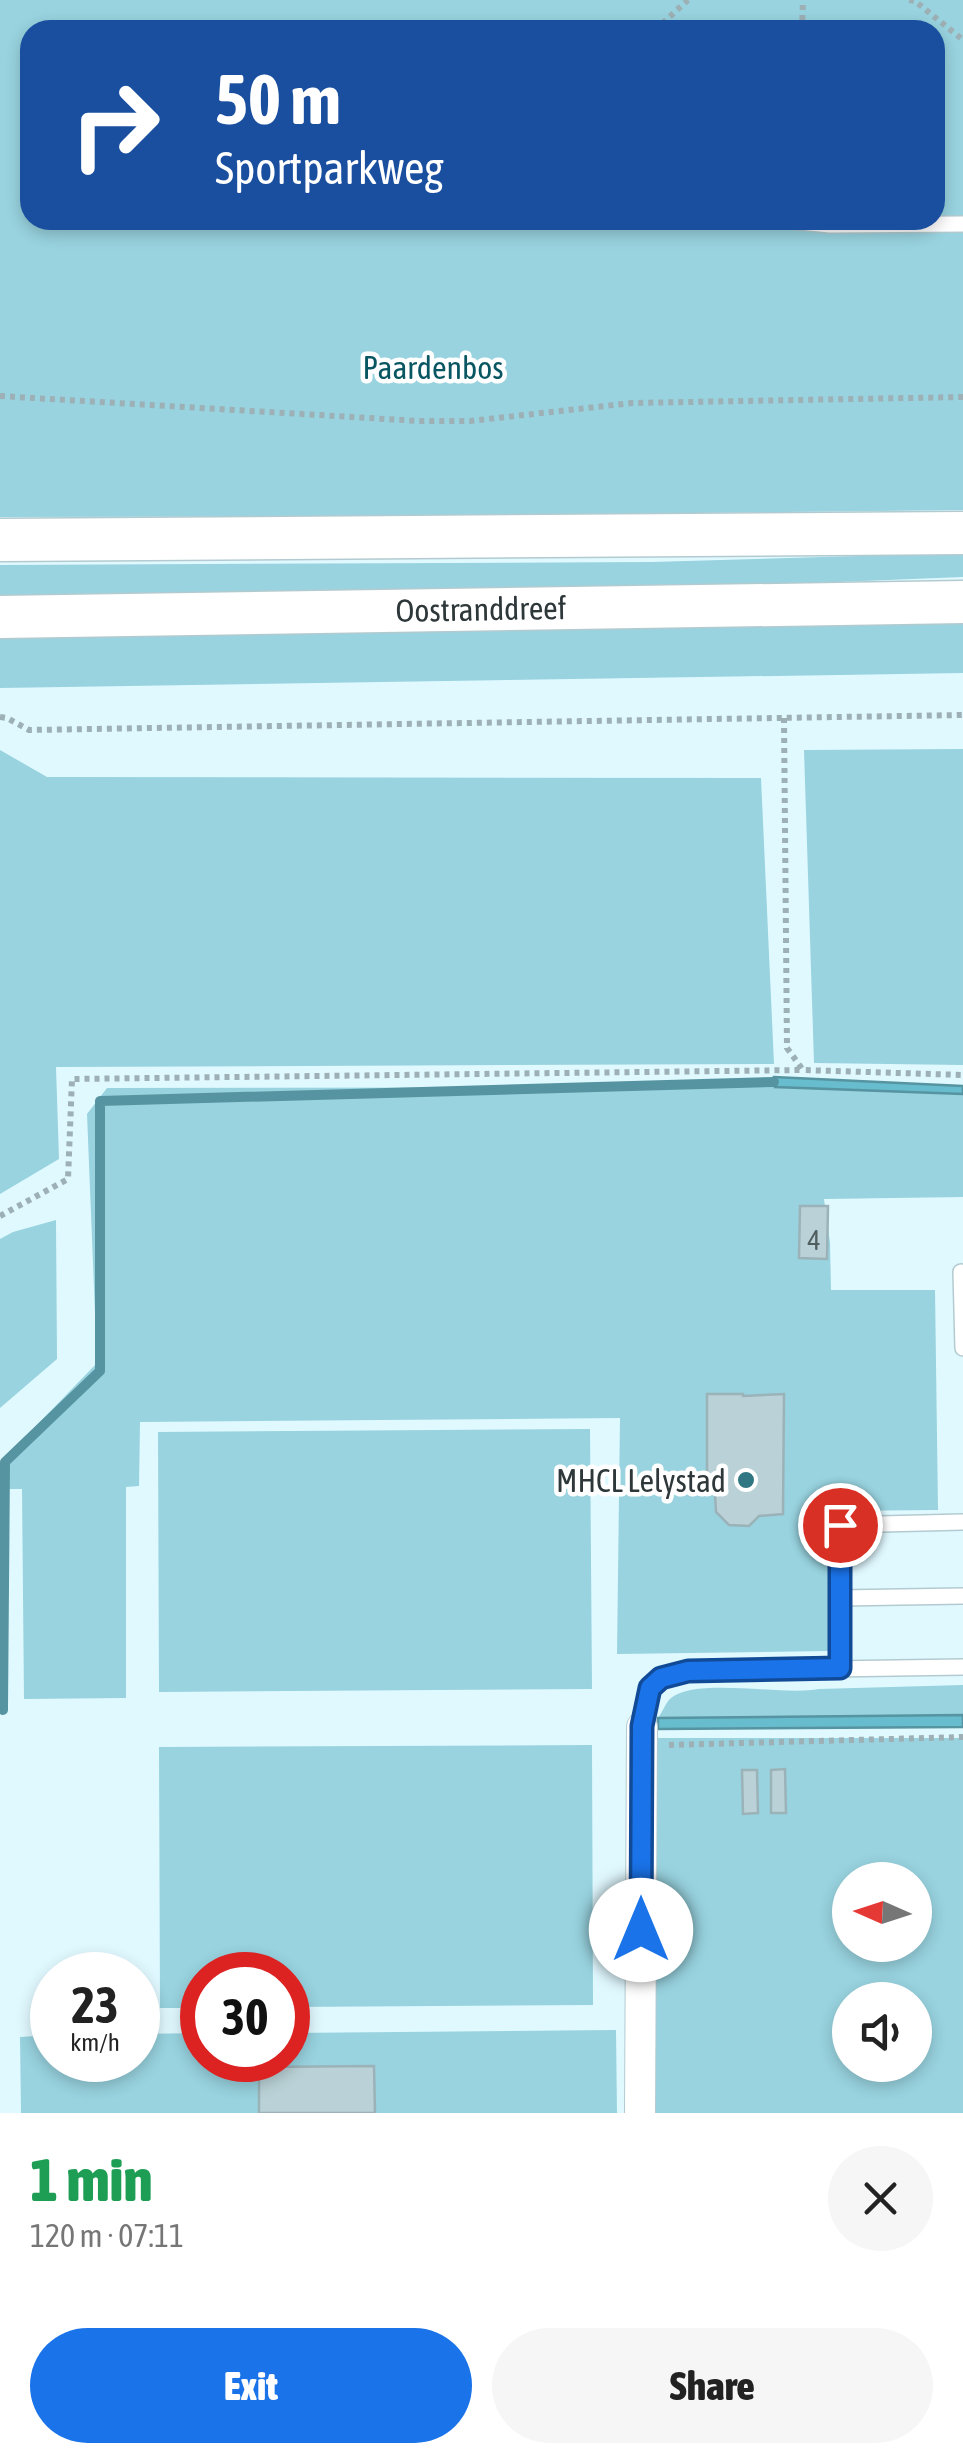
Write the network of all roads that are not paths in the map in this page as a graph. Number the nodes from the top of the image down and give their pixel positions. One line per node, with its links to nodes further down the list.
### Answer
1 (963, 533): 2 (main road)
2 (0, 540)
3 (963, 602): 4 (main road, Oostranddreef)
4 (0, 616)
5 (962, 1272): 6 (lane)
6 (963, 1348)
7 (963, 1522): 9 (lane)
8 (963, 1596): 9 (lane)
9 (840, 1598): 11 (lane)
10 (963, 1667): 11 (lane)
11 (840, 1668): 12 (lane)
12 (642, 1736): 13 (street)
13 (640, 2113)

